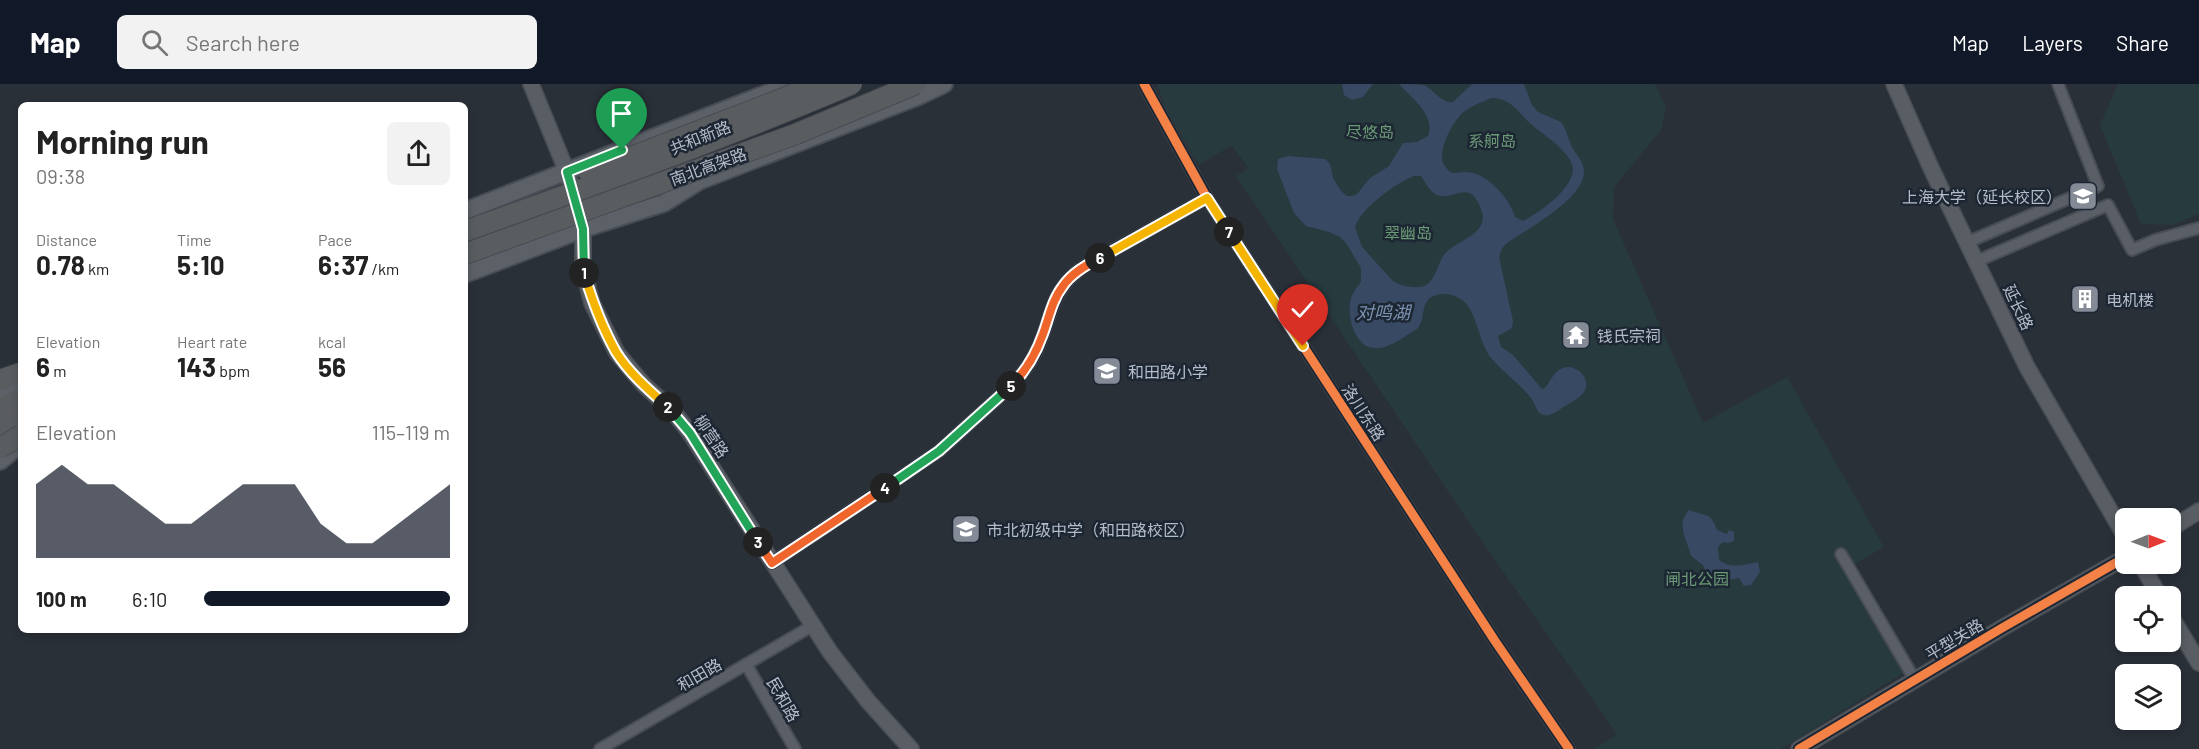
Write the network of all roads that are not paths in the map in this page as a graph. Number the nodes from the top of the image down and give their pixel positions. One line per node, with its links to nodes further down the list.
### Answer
1 (531, 84): 11 (street, 柳营路)
2 (791, 84): 11 (main road, 共和新路)
3 (815, 84): 16 (highway, bridge)
4 (833, 84): 11 (main road, 共和新路)
5 (852, 84): 16 (highway, 南北高架路, bridge)
6 (915, 84): 22 (highway, 南北高架路, bridge)
7 (944, 84): 18 (main road)
8 (1144, 84): 13 (street, 洛川东路)
9 (1894, 84): 21 (street, 延长路)
10 (2058, 84): 12 (street)
11 (569, 179): 15 (main road, 共和新路); 17 (main road, 共和新路); 18 (street, 柳营路)
12 (2098, 186): 14 (street); 21 (street)
13 (1207, 198): 46 (street); 55 (street, 洛川东路)
14 (2108, 205): 19 (street); 24 (street)
15 (468, 211)
16 (496, 220): 20 (highway, 南北高架路, bridge)
17 (468, 224)
18 (581, 224): 23 (main road); 25 (main road); 46 (street, 柳营路)
19 (2199, 228)
20 (468, 230)
21 (1968, 242): 24 (street, 延长路)
22 (468, 253)
23 (468, 261)
24 (1977, 261): 42 (street, 延长路)
25 (468, 273)
26 (18, 374): 27 (highway)
27 (0, 380)
28 (18, 385): 29 (main road)
29 (0, 394)
30 (18, 400): 31 (highway)
31 (0, 409)
32 (18, 418): 33 (highway)
33 (0, 427)
34 (18, 429): 36 (main road)
35 (18, 437): 39 (highway, bridge)
36 (0, 439)
37 (18, 444): 39 (main road)
38 (18, 446): 40 (main road)
39 (0, 448)
40 (0, 461)
41 (2199, 511): 43 (street)
42 (2115, 519)
43 (2181, 522)
44 (1841, 554): 51 (street)
45 (2115, 562): 51 (street, 平型关路)
46 (772, 563): 47 (street, 柳营路)
47 (812, 626): 50 (street, 和田路); 54 (street, 柳营路)
48 (2181, 633): 49 (street)
49 (2199, 663)
50 (746, 664): 52 (street, 和田路); 53 (street, 民和路)
51 (1915, 680): 56 (street, 平型关路)
52 (600, 749)
53 (795, 749)
54 (911, 749)
55 (1569, 749)
56 (1799, 749)

